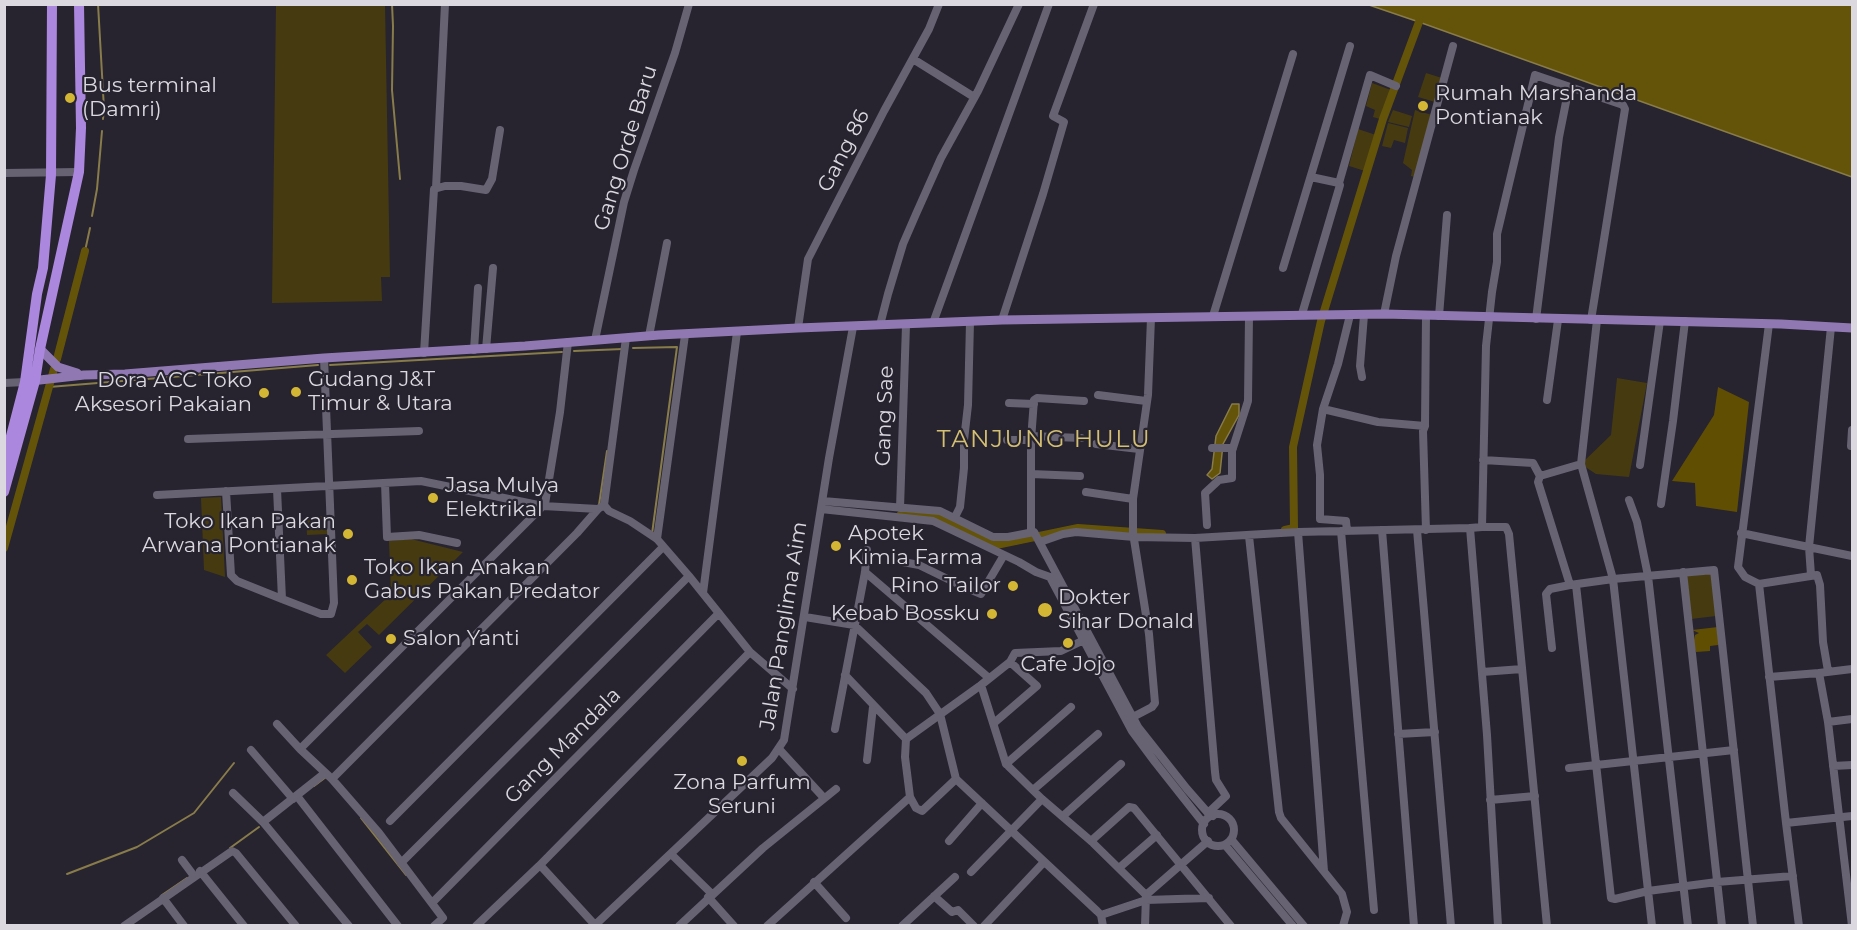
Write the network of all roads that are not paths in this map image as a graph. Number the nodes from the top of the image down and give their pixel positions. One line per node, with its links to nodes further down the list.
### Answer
1 (52, 4): 17 (highway)
2 (79, 4): 18 (highway)
3 (446, 4): 22 (street)
4 (689, 4): 57 (street, Gang Orde Baru)
5 (939, 4): 12 (street, Gang 86)
6 (1019, 4): 15 (street)
7 (1049, 4): 46 (street)
8 (1094, 4): 39 (street)
9 (1350, 46): 20 (street)
10 (1453, 46): 29 (street)
11 (1293, 54): 33 (street)
12 (913, 58): 15 (street); 45 (street, Gang 86)
13 (1396, 86): 21 (street)
14 (1569, 87): 37 (street); 38 (street); 41 (street)
15 (975, 97): 48 (street)
16 (500, 130): 22 (street)
17 (51, 172): 18 (street); 19 (street); 66 (highway)
18 (79, 172): 60 (highway)
19 (4, 173)
20 (1311, 177): 21 (street); 26 (street)
21 (1339, 183): 28 (street)
22 (436, 188): 62 (street)
23 (1447, 215): 35 (street)
24 (668, 243): 55 (street)
25 (492, 268): 59 (street)
26 (1283, 268)
27 (478, 288): 61 (street)
28 (1302, 314): 30 (main road); 34 (main road)
29 (1384, 314): 31 (main road); 32 (main road)
30 (1350, 315): 31 (main road); 74 (street)
31 (1364, 315): 65 (street)
32 (1426, 315): 35 (main road); 75 (street)
33 (1213, 316): 34 (main road); 36 (main road)
34 (1249, 316): 86 (street)
35 (1439, 316): 37 (main road)
36 (1151, 318): 39 (main road); 71 (street)
37 (1489, 318): 38 (main road); 88 (street)
38 (1536, 319): 40 (main road)
39 (1002, 320): 44 (main road)
40 (1558, 320): 41 (main road); 70 (street)
41 (1594, 320): 42 (main road); 90 (street)
42 (1660, 321): 43 (main road); 91 (street)
43 (1684, 321): 47 (main road); 104 (street)
44 (970, 322): 46 (main road); 109 (street)
45 (798, 324): 50 (main road); 53 (main road)
46 (933, 324): 49 (main road)
47 (1769, 324): 51 (main road); 118 (street)
48 (880, 325): 49 (main road); 50 (main road)
49 (906, 325): 108 (street, Gang Sae)
50 (853, 327): 105 (street, Jalan Panglima Aim)
51 (1831, 327): 52 (main road); 124 (street)
52 (1852, 328)
53 (737, 332): 54 (main road); 139 (street)
54 (685, 335): 55 (main road); 122 (street)
55 (649, 336): 56 (main road)
56 (626, 338): 57 (main road); 107 (street)
57 (595, 340): 58 (main road)
58 (568, 342): 59 (main road); 106 (street)
59 (486, 348): 61 (main road)
60 (39, 350): 64 (main road); 66 (highway)
61 (474, 350): 62 (main road)
62 (424, 353): 63 (main road)
63 (324, 358): 64 (main road); 78 (street)
64 (84, 375): 66 (main road)
65 (1362, 377)
66 (30, 382): 67 (street); 89 (highway); 99 (highway)
67 (4, 383)
68 (1098, 395): 71 (street)
69 (1084, 400): 73 (street)
70 (1547, 400)
71 (1146, 402): 87 (street)
72 (1009, 403): 73 (street)
73 (1034, 404): 79 (street)
74 (1323, 409): 75 (street); 115 (street)
75 (1422, 426): 114 (street)
76 (1852, 430): 84 (street)
77 (419, 431): 78 (street)
78 (328, 434): 81 (street); 96 (street)
79 (1031, 438): 80 (street); 82 (street); 92 (street)
80 (1081, 438)
81 (188, 439)
82 (1007, 440)
83 (1096, 444): 87 (street)
84 (1851, 446)
85 (1212, 448): 86 (street)
86 (1233, 448): 110 (street)
87 (1139, 449): 102 (street)
88 (1483, 460): 94 (street); 111 (street)
89 (4, 463)
90 (1581, 464): 94 (street); 136 (street)
91 (1640, 465)
92 (1031, 474): 93 (street); 120 (street)
93 (1080, 476)
94 (1540, 476): 138 (street)
95 (385, 483): 96 (street); 106 (street); 123 (street)
96 (329, 486): 97 (street); 140 (street)
97 (277, 489): 98 (street); 140 (street)
98 (226, 491): 101 (street); 140 (street)
99 (4, 492)
100 (1086, 492): 102 (street)
101 (157, 495)
102 (1132, 499): 116 (street)
103 (1629, 500): 135 (street)
104 (1661, 504)
105 (822, 505): 108 (street); 127 (street); 142 (street, Jalan Panglima Aim)
106 (543, 506): 107 (street); 171 (street)
107 (601, 507): 122 (street); 184 (street)
108 (900, 508): 109 (street)
109 (955, 517): 120 (street)
110 (1207, 525)
111 (1482, 527): 112 (street); 148 (street)
112 (1470, 528): 114 (street); 150 (street)
113 (1382, 530): 114 (street); 115 (street); 168 (street)
114 (1421, 530): 166 (street)
115 (1344, 531): 117 (street); 233 (street)
116 (1134, 532): 120 (street); 121 (street); 160 (street)
117 (1298, 532): 119 (street); 217 (street)
118 (1742, 533): 124 (street); 137 (street)
119 (1249, 536): 121 (street); 217 (street)
120 (1037, 537): 132 (street)
121 (1195, 538): 196 (street)
122 (657, 539): 125 (street)
123 (457, 543)
124 (1809, 546): 128 (street); 133 (street)
125 (663, 547): 134 (street); 200 (street)
126 (867, 550): 130 (street)
127 (1004, 555): 129 (street); 132 (street)
128 (1852, 556)
129 (903, 562)
130 (865, 572): 143 (street); 154 (street)
131 (1683, 572): 135 (street); 173 (street); 174 (street)
132 (1053, 575): 144 (street); 160 (street)
133 (1811, 575): 137 (street); 151 (street)
134 (689, 576): 139 (street); 213 (street)
135 (1648, 576): 136 (street); 175 (street)
136 (1613, 579): 138 (street); 177 (street)
137 (1759, 584): 153 (street)
138 (1573, 585): 145 (street); 180 (street)
139 (703, 593): 141 (street)
140 (282, 599)
141 (719, 614): 146 (street); 232 (street, Gang Mandala)
142 (805, 617): 143 (street); 156 (street, Jalan Panglima Aim)
143 (854, 625): 152 (street); 159 (street)
144 (1084, 640): 147 (street); 203 (street)
145 (1552, 648)
146 (750, 652): 156 (street); 214 (street)
147 (1010, 662): 154 (street); 163 (street)
148 (1522, 669): 150 (street); 189 (street)
149 (1852, 669): 151 (street)
150 (1482, 672): 194 (street)
151 (1824, 672): 153 (street); 162 (street)
152 (845, 675): 157 (street); 165 (street)
153 (1769, 677): 202 (street)
154 (989, 678): 155 (street)
155 (981, 685): 159 (street); 163 (street)
156 (794, 689): 170 (street, Jalan Panglima Aim)
157 (873, 707): 169 (street); 176 (street)
158 (1071, 707): 178 (street)
159 (940, 714): 169 (street); 185 (street)
160 (1133, 717): 196 (street)
161 (1852, 719): 162 (street)
162 (1828, 722): 182 (street)
163 (994, 723): 178 (street)
164 (278, 724): 171 (street)
165 (835, 729)
166 (1435, 732): 168 (street); 260 (street)
167 (1098, 734): 187 (street)
168 (1398, 734): 259 (street)
169 (906, 739): 190 (street)
170 (779, 748): 192 (street); 210 (street, Jalan Panglima Aim)
171 (300, 749): 184 (street)
172 (251, 750): 191 (street)
173 (1734, 750): 174 (street); 222 (street)
174 (1704, 754): 175 (street); 224 (street)
175 (1669, 756): 177 (street); 225 (street)
176 (867, 760)
177 (1633, 760): 180 (street); 226 (street)
178 (1006, 764): 187 (street)
179 (1121, 764): 197 (street)
180 (1597, 765): 183 (street); 226 (street)
181 (1852, 765): 182 (street)
182 (1833, 766): 199 (street)
183 (1569, 768)
184 (328, 776): 191 (street); 213 (street)
185 (956, 779): 190 (street); 195 (street)
186 (836, 789): 192 (street)
187 (1034, 790): 193 (street)
188 (233, 793): 201 (street)
189 (1535, 796): 194 (street); 262 (street)
190 (910, 797): 223 (street)
191 (295, 798): 201 (street); 243 (street)
192 (824, 798): 227 (street)
193 (1042, 799): 197 (street); 204 (street)
194 (1490, 800): 261 (street)
195 (982, 803): 204 (street); 206 (street)
196 (1211, 814): 203 (street); 209 (street)
197 (1063, 816): 207 (street)
198 (1852, 816): 199 (street)
199 (1838, 818): 202 (street); 268 (street)
200 (390, 821)
201 (263, 822): 242 (street)
202 (1786, 823): 220 (street)
203 (1204, 824): 208 (street)
204 (1012, 830): 212 (street); 218 (street)
205 (1157, 835): 207 (street); 215 (street); 216 (street)
206 (949, 841)
207 (1091, 841): 216 (street)
208 (1208, 842): 209 (street); 215 (street)
209 (1228, 842): 256 (street); 257 (street)
210 (671, 854): 227 (street); 237 (street, Jalan Panglima Aim)
211 (182, 860): 219 (street)
212 (1044, 862): 234 (street); 252 (street)
213 (401, 863): 232 (street)
214 (540, 865): 237 (street); 246 (street)
215 (1182, 865): 230 (street); 231 (street)
216 (1119, 868): 230 (street)
217 (1324, 871): 258 (street)
218 (971, 872)
219 (197, 874): 229 (street); 240 (street); 241 (street)
220 (1793, 876): 222 (street); 267 (street)
221 (955, 877): 228 (street)
222 (1749, 880): 224 (street); 266 (street)
223 (814, 882): 236 (street); 249 (street)
224 (1717, 882): 225 (street); 265 (street)
225 (1684, 887): 226 (street); 264 (street)
226 (1648, 891): 263 (street)
227 (710, 896): 247 (street); 248 (street)
228 (934, 896): 250 (street); 251 (street)
229 (163, 898): 238 (street); 239 (street)
230 (1146, 898): 231 (street); 234 (street); 254 (street)
231 (1209, 898): 255 (street)
232 (432, 903): 235 (street)
233 (1374, 910)
234 (1101, 915): 253 (street)
235 (444, 918): 244 (street); 245 (street)
236 (846, 918)
237 (595, 925)
238 (124, 926)
239 (184, 926)
240 (244, 926)
241 (296, 926)
242 (349, 926)
243 (398, 926)
244 (434, 926)
245 (450, 926)
246 (476, 926)
247 (679, 926)
248 (734, 926)
249 (767, 926)
250 (902, 926)
251 (974, 926)
252 (984, 926)
253 (1103, 926)
254 (1145, 926)
255 (1231, 926)
256 (1293, 926)
257 (1304, 926)
258 (1342, 926)
259 (1413, 926)
260 (1451, 926)
261 (1498, 926)
262 (1546, 926)
263 (1652, 926)
264 (1688, 926)
265 (1722, 926)
266 (1753, 926)
267 (1799, 926)
268 (1852, 926)

